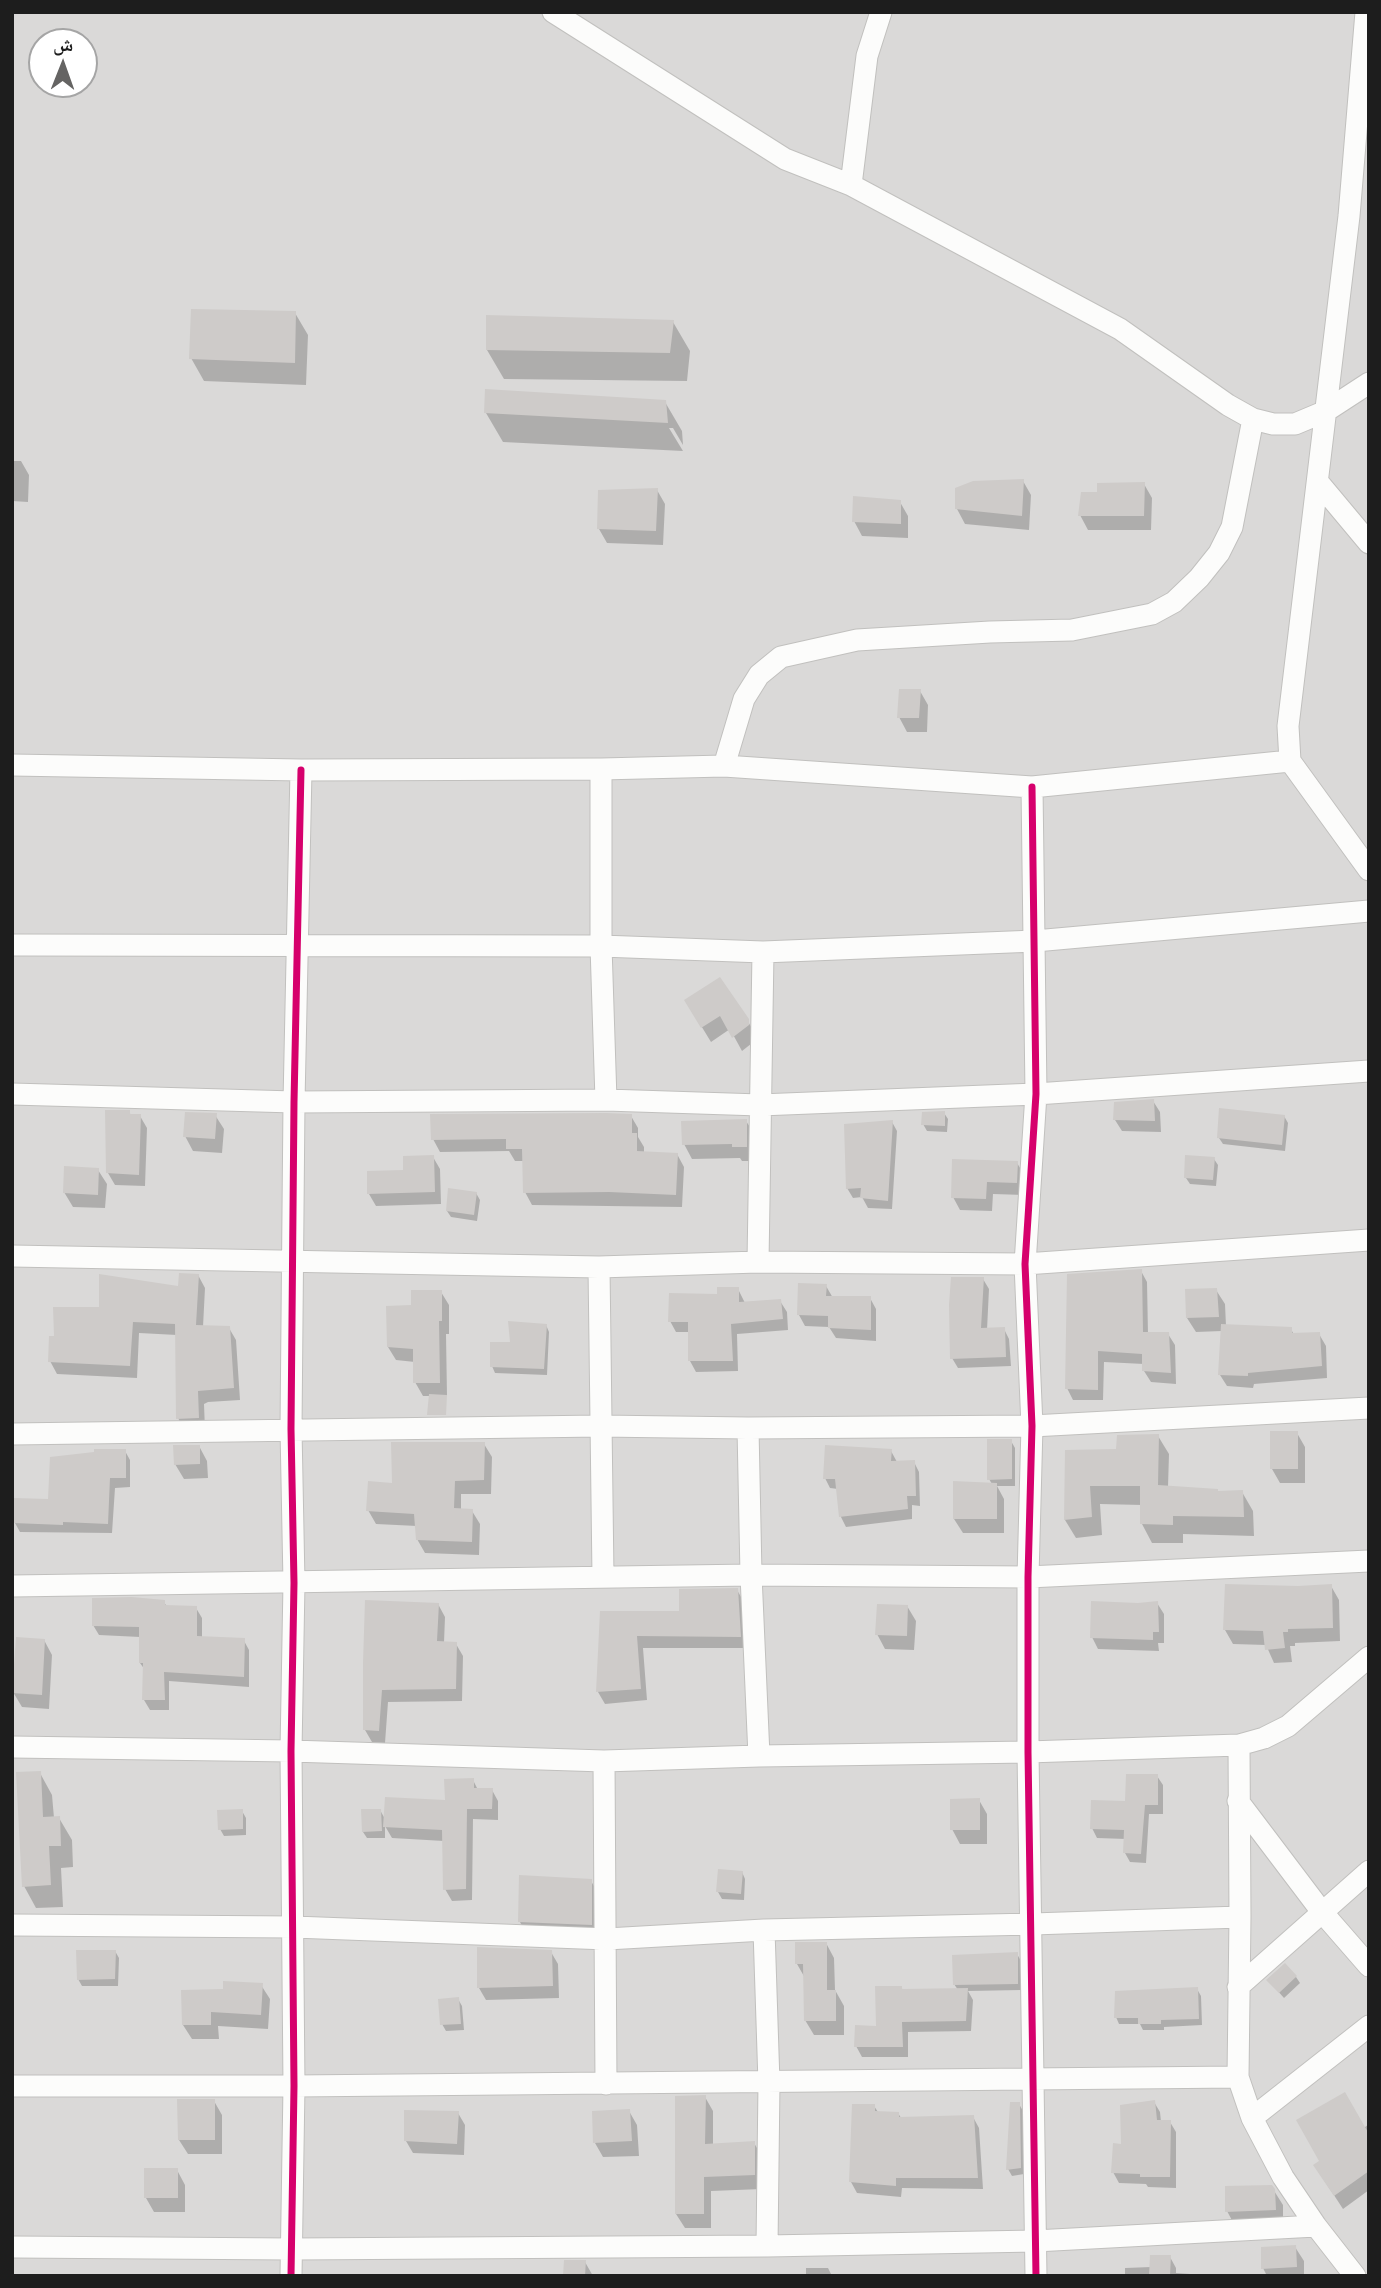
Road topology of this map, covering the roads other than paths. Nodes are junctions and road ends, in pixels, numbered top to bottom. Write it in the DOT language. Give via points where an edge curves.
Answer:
graph roads {
  1 [pos="553,12"];
  2 [pos="881,12"];
  3 [pos="1366,12"];
  4 [pos="851,185"];
  5 [pos="1369,383"];
  6 [pos="1326,411"];
  7 [pos="1253,419"];
  8 [pos="1318,482"];
  9 [pos="1369,542"];
  10 [pos="1290,761"];
  11 [pos="12,765"];
  12 [pos="724,766"];
  13 [pos="601,769"];
  14 [pos="301,770"];
  15 [pos="1032,787"];
  16 [pos="1369,870"];
  17 [pos="1369,911"];
  18 [pos="1035,941"];
  19 [pos="12,945"];
  20 [pos="296,945"];
  21 [pos="601,946"];
  22 [pos="763,952"];
  23 [pos="1369,1071"];
  24 [pos="12,1094"];
  25 [pos="1036,1094"];
  26 [pos="606,1100"];
  27 [pos="293,1102"];
  28 [pos="760,1105"];
  29 [pos="1369,1240"];
  30 [pos="12,1256"];
  31 [pos="293,1262"];
  32 [pos="758,1262"];
  33 [pos="1025,1264"];
  34 [pos="599,1267"];
  35 [pos="1369,1408"];
  36 [pos="600,1426"];
  37 [pos="1032,1426"];
  38 [pos="748,1428"];
  39 [pos="291,1429"];
  40 [pos="12,1434"];
  41 [pos="1369,1561"];
  42 [pos="751,1575"];
  43 [pos="603,1577"];
  44 [pos="1028,1577"];
  45 [pos="293,1583"];
  46 [pos="12,1587"];
  47 [pos="1369,1657"];
  48 [pos="1239,1745"];
  49 [pos="12,1747"];
  50 [pos="291,1751"];
  51 [pos="1028,1752"];
  52 [pos="759,1756"];
  53 [pos="604,1761"];
  54 [pos="1238,1801"];
  55 [pos="1369,1871"];
  56 [pos="1322,1912"];
  57 [pos="1240,1917"];
  58 [pos="1033,1924"];
  59 [pos="12,1926"];
  60 [pos="294,1927"];
  61 [pos="764,1930"];
  62 [pos="607,1939"];
  63 [pos="1369,1966"];
  64 [pos="1238,1987"];
  65 [pos="1369,2026"];
  66 [pos="1033,2077"];
  67 [pos="1238,2077"];
  68 [pos="769,2083"];
  69 [pos="606,2084"];
  70 [pos="12,2086"];
  71 [pos="295,2087"];
  72 [pos="1252,2118"];
  73 [pos="1316,2226"];
  74 [pos="1035,2241"];
  75 [pos="767,2246"];
  76 [pos="12,2247"];
  77 [pos="292,2249"];
  78 [pos="291,2276"];
  79 [pos="1036,2276"];
  80 [pos="1355,2276"];
  1 -- 4 [label="street" via="785,159"];
  2 -- 4 [label="street" via="867,56"];
  3 -- 6 [label="street"];
  4 -- 7 [label="street" via="1120,329"];
  5 -- 6 [label="street"];
  6 -- 7 [label="street" via="1295,424"];
  6 -- 8 [label="street"];
  7 -- 12 [label="street" via="1232,527 1219,553 1174,602 1152,614 1072,630 857,640 781,657 759,675 744,699"];
  8 -- 9 [label="street"];
  8 -- 10 [label="street" via="1287,726"];
  10 -- 15 [label="street"];
  10 -- 16 [label="street"];
  11 -- 14 [label="street"];
  12 -- 13 [label="street"];
  12 -- 15 [label="street"];
  13 -- 14 [label="street"];
  13 -- 21 [label="street"];
  14 -- 20 [label="street"];
  15 -- 18 [label="street"];
  17 -- 18 [label="street"];
  18 -- 22 [label="street"];
  18 -- 25 [label="street"];
  19 -- 20 [label="street"];
  20 -- 21 [label="street"];
  20 -- 27 [label="street"];
  21 -- 22 [label="street"];
  21 -- 26 [label="street"];
  22 -- 28 [label="street"];
  23 -- 25 [label="street"];
  24 -- 27 [label="street"];
  25 -- 28 [label="street"];
  25 -- 33 [label="street"];
  26 -- 27 [label="street"];
  26 -- 28 [label="street"];
  27 -- 31 [label="street"];
  28 -- 32 [label="street"];
  29 -- 33 [label="street"];
  30 -- 31 [label="street"];
  31 -- 34 [label="street"];
  31 -- 39 [label="street"];
  32 -- 33 [label="street"];
  32 -- 34 [label="street"];
  33 -- 37 [label="street"];
  34 -- 36 [label="street"];
  35 -- 37 [label="street"];
  36 -- 38 [label="street"];
  36 -- 39 [label="street"];
  36 -- 43 [label="street"];
  37 -- 38 [label="street"];
  37 -- 44 [label="street"];
  38 -- 42 [label="street"];
  39 -- 40 [label="street"];
  39 -- 45 [label="street"];
  41 -- 44 [label="street"];
  42 -- 43 [label="street"];
  42 -- 44 [label="street"];
  42 -- 52 [label="street"];
  43 -- 45 [label="street"];
  44 -- 51 [label="street"];
  45 -- 46 [label="street"];
  45 -- 50 [label="street"];
  47 -- 48 [label="street" via="1288,1726"];
  48 -- 51 [label="street"];
  48 -- 54 [label="street"];
  49 -- 50 [label="street"];
  50 -- 53 [label="street"];
  50 -- 60 [label="street"];
  51 -- 52 [label="street"];
  51 -- 58 [label="street"];
  52 -- 53 [label="street"];
  53 -- 62 [label="street"];
  54 -- 56 [label="street"];
  54 -- 57 [label="street"];
  55 -- 56 [label="street"];
  56 -- 63 [label="street"];
  56 -- 64 [label="street"];
  57 -- 58 [label="street"];
  57 -- 64 [label="street"];
  58 -- 61 [label="street"];
  58 -- 66 [label="street"];
  59 -- 60 [label="street"];
  60 -- 62 [label="street"];
  60 -- 71 [label="street"];
  61 -- 62 [label="street"];
  61 -- 68 [label="street"];
  62 -- 69 [label="street"];
  64 -- 67 [label="street"];
  65 -- 72 [label="street"];
  66 -- 67 [label="street"];
  66 -- 68 [label="street"];
  66 -- 74 [label="street"];
  67 -- 72 [label="street"];
  68 -- 69 [label="street"];
  68 -- 75 [label="street"];
  69 -- 71 [label="street"];
  70 -- 71 [label="street"];
  71 -- 77 [label="street"];
  72 -- 73 [label="street"];
  73 -- 74 [label="street"];
  73 -- 80 [label="street"];
  74 -- 75 [label="street"];
  74 -- 79 [label="street"];
  75 -- 77 [label="street"];
  76 -- 77 [label="street"];
  77 -- 78 [label="street"];
}
